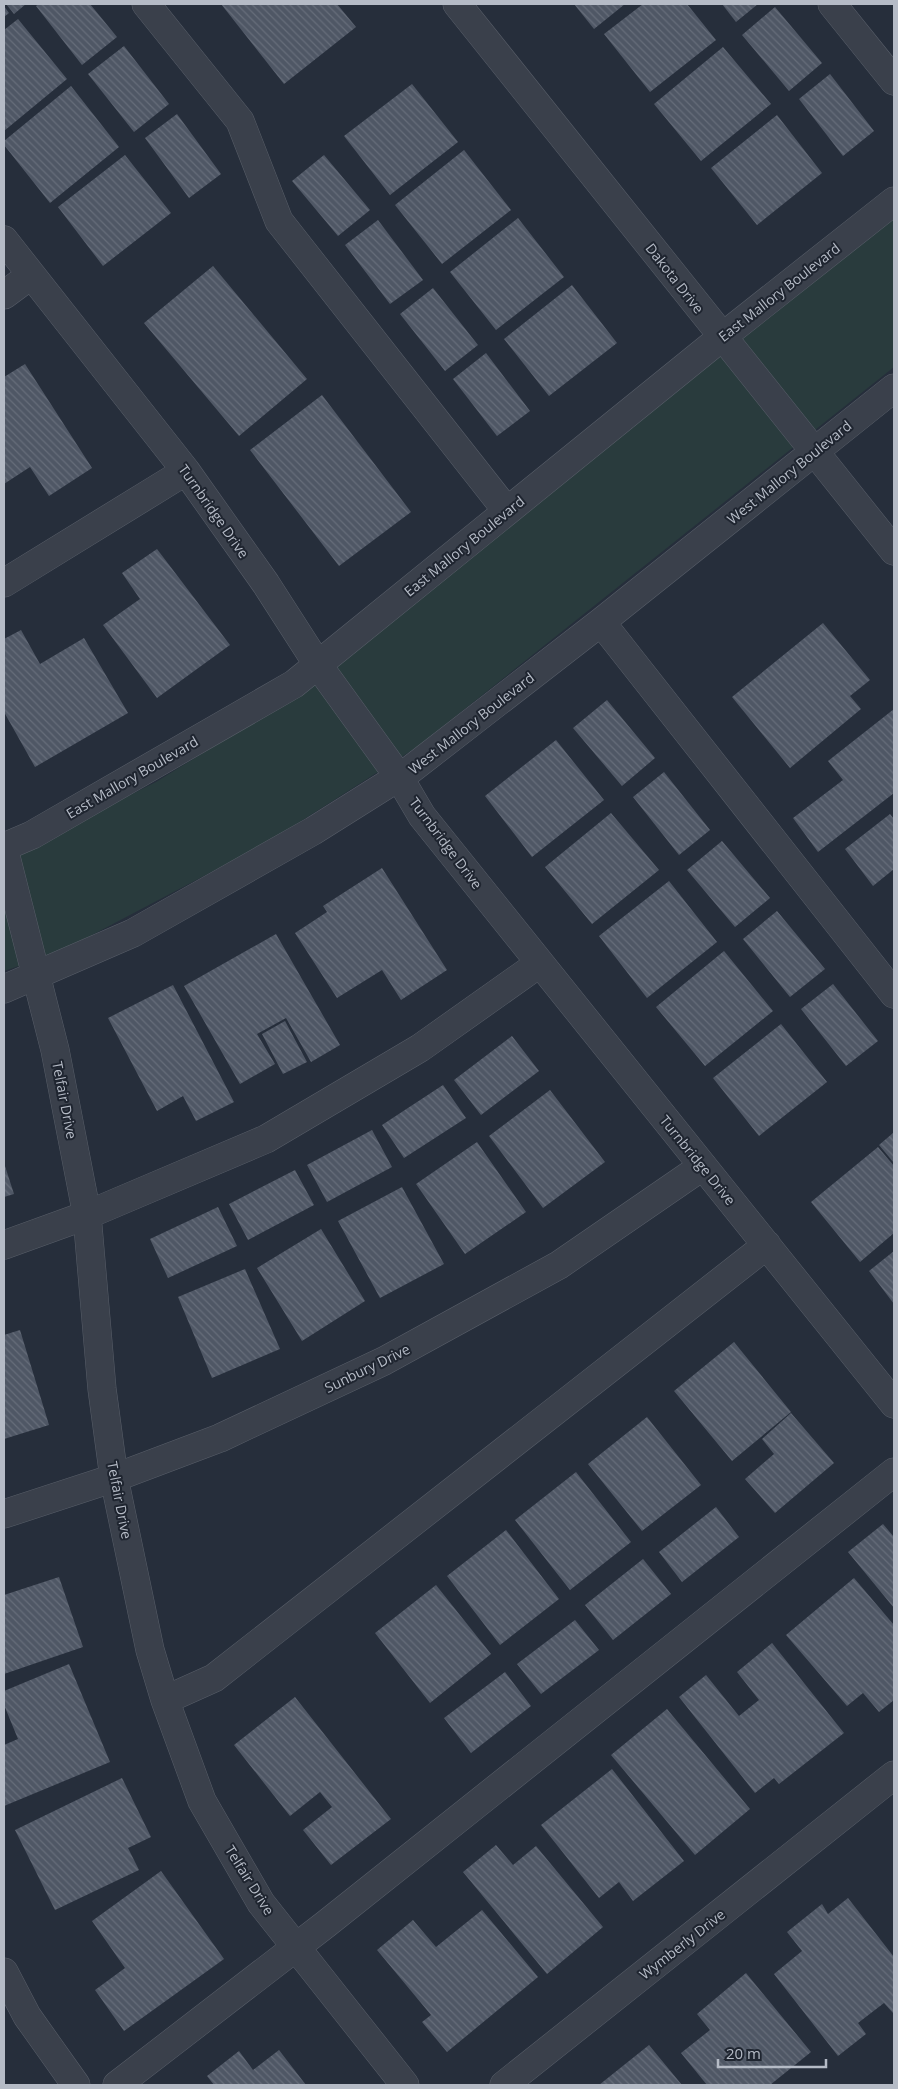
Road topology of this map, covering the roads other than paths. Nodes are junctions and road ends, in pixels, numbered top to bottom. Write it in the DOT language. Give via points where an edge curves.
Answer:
graph roads {
  1 [pos="146,4"];
  2 [pos="457,4"];
  3 [pos="832,4"];
  4 [pos="894,81"];
  5 [pos="894,201"];
  6 [pos="4,240"];
  7 [pos="31,275"];
  8 [pos="4,294"];
  9 [pos="722,337"];
  10 [pos="894,388"];
  11 [pos="814,452"];
  12 [pos="186,471"];
  13 [pos="507,511"];
  14 [pos="894,551"];
  15 [pos="4,583"];
  16 [pos="601,622"];
  17 [pos="318,665"];
  18 [pos="399,778"];
  19 [pos="4,848"];
  20 [pos="540,963"];
  21 [pos="37,975"];
  22 [pos="4,989"];
  23 [pos="894,994"];
  24 [pos="703,1166"];
  25 [pos="87,1215"];
  26 [pos="4,1245"];
  27 [pos="767,1245"];
  28 [pos="894,1404"];
  29 [pos="894,1472"];
  30 [pos="114,1478"];
  31 [pos="4,1514"];
  32 [pos="165,1700"];
  33 [pos="894,1775"];
  34 [pos="894,1789"];
  35 [pos="860,1802"];
  36 [pos="296,1948"];
  37 [pos="4,1972"];
  38 [pos="76,2085"];
  39 [pos="116,2085"];
  40 [pos="405,2085"];
  41 [pos="504,2085"];
  1 -- 13 [label="street" via="240,121 279,221"];
  2 -- 9 [label="street, Dakota Drive"];
  3 -- 4 [label="street"];
  5 -- 9 [label="street, East Mallory Boulevard"];
  6 -- 7 [label="street, Turnbridge Drive"];
  7 -- 8 [label="street"];
  7 -- 12 [label="street, Turnbridge Drive"];
  9 -- 11 [label="street, Dakota Drive"];
  9 -- 13 [label="street, East Mallory Boulevard"];
  10 -- 11 [label="street, West Mallory Boulevard"];
  11 -- 14 [label="street, Dakota Drive"];
  11 -- 16 [label="street, West Mallory Boulevard"];
  12 -- 15 [label="street"];
  12 -- 17 [label="street, Turnbridge Drive" via="266,584"];
  13 -- 17 [label="street, East Mallory Boulevard"];
  16 -- 18 [label="street, West Mallory Boulevard"];
  16 -- 23 [label="street"];
  17 -- 18 [label="street, Turnbridge Drive"];
  17 -- 19 [label="street, East Mallory Boulevard" via="294,684"];
  18 -- 20 [label="street, Turnbridge Drive" via="422,816"];
  18 -- 21 [label="street, West Mallory Boulevard" via="133,933"];
  19 -- 21 [label="street, Telfair Drive"];
  20 -- 24 [label="street, Turnbridge Drive"];
  20 -- 25 [label="street" via="420,1048 266,1139"];
  21 -- 22 [label="street, West Mallory Boulevard"];
  21 -- 25 [label="street, Telfair Drive"];
  24 -- 27 [label="street, Turnbridge Drive"];
  24 -- 30 [label="street, Sunbury Drive" via="559,1265 384,1361 220,1438"];
  25 -- 26 [label="street"];
  25 -- 30 [label="street, Telfair Drive" via="102,1389"];
  27 -- 28 [label="street, Turnbridge Drive"];
  27 -- 32 [label="street" via="214,1678"];
  29 -- 36 [label="street"];
  30 -- 31 [label="street, Sunbury Drive"];
  30 -- 32 [label="street, Telfair Drive" via="150,1650"];
  32 -- 36 [label="street, Telfair Drive" via="202,1800 261,1903"];
  33 -- 35 [label="street, Wymberly Drive"];
  34 -- 35 [label="street, Wymberly Drive"];
  35 -- 41 [label="street, Wymberly Drive"];
  36 -- 39 [label="street"];
  36 -- 40 [label="street, Telfair Drive"];
  37 -- 38 [label="street" via="27,2016"];
}
